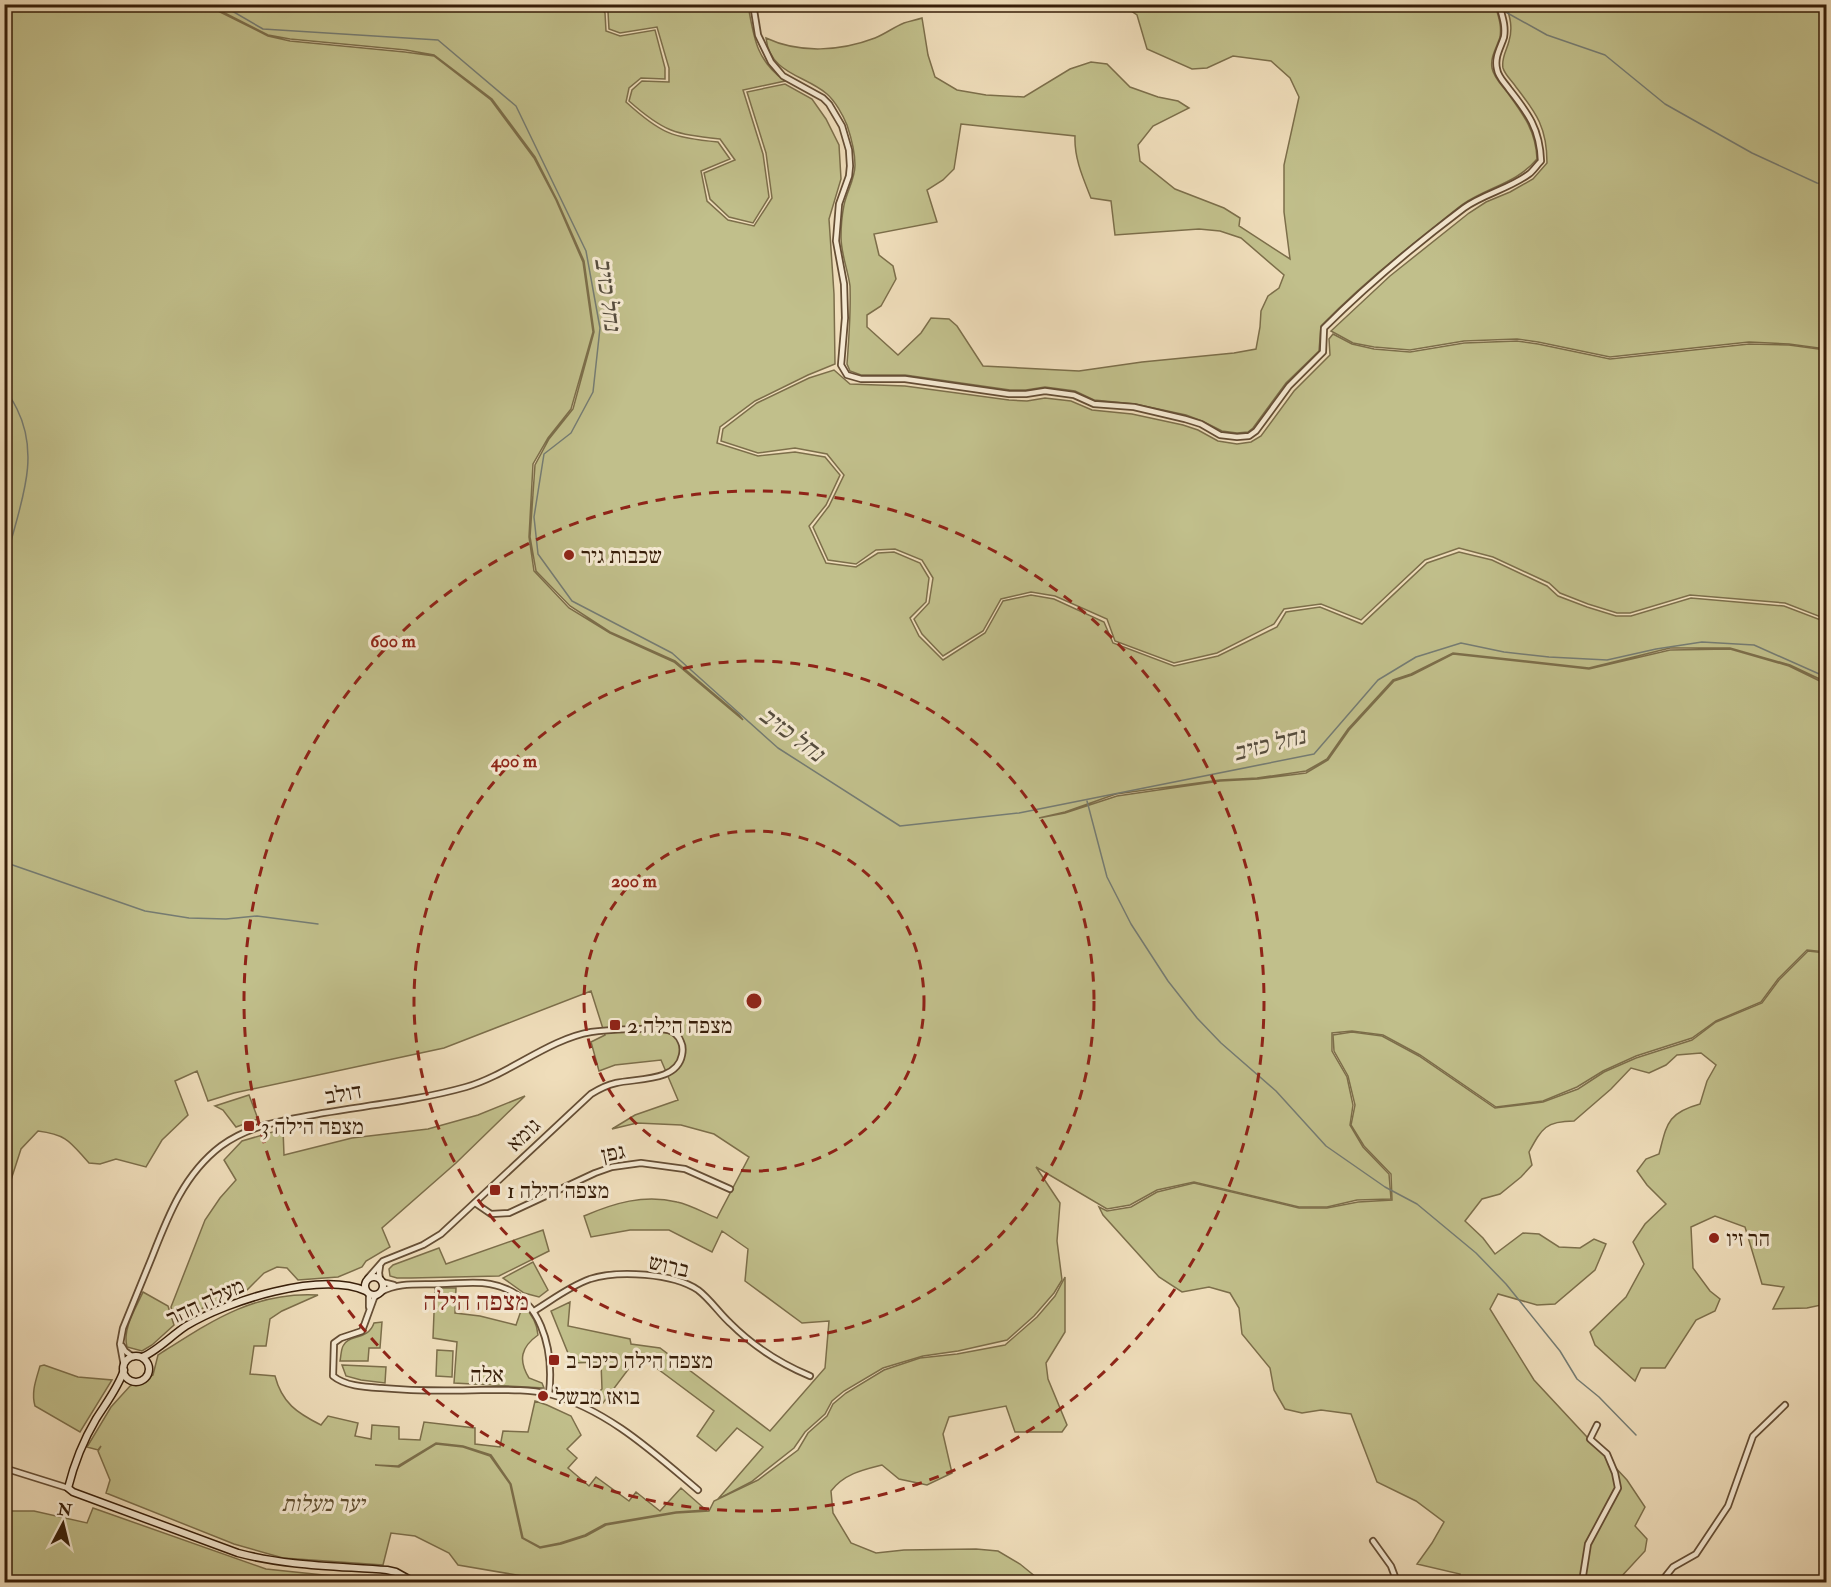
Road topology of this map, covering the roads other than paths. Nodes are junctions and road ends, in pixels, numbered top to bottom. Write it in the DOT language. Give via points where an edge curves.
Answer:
graph roads {
  1 [pos="753,4"];
  2 [pos="1499,4"];
  3 [pos="683,1044"];
  4 [pos="730,1189"];
  5 [pos="475,1203"];
  6 [pos="383,1261"];
  7 [pos="366,1280"];
  8 [pos="381,1280"];
  9 [pos="343,1286"];
  10 [pos="400,1286"];
  11 [pos="367,1292"];
  12 [pos="379,1293"];
  13 [pos="534,1311"];
  14 [pos="368,1312"];
  15 [pos="120,1344"];
  16 [pos="157,1348"];
  17 [pos="133,1357"];
  18 [pos="142,1357"];
  19 [pos="149,1367"];
  20 [pos="124,1368"];
  21 [pos="810,1376"];
  22 [pos="136,1382"];
  23 [pos="116,1390"];
  24 [pos="549,1395"];
  25 [pos="1785,1405"];
  26 [pos="1597,1425"];
  27 [pos="4,1468"];
  28 [pos="68,1488"];
  29 [pos="698,1490"];
  30 [pos="1373,1541"];
  31 [pos="414,1582"];
  32 [pos="1397,1582"];
  33 [pos="1582,1582"];
  34 [pos="1661,1582"];
  1 -- 2 [label="street" via="758,35 771,62 783,76 824,98 842,126 849,150 849,176 839,204 836,241 844,284 841,365 847,375 1010,394 1045,391 1074,395 1094,404 1134,407 1185,419 1220,435 1237,437 1256,431 1289,386 1323,352 1324,328 1353,300 1465,207 1529,174 1541,161 1535,128 1496,67 1505,25"];
  3 -- 5 [label="street, גומא" via="678,1065 668,1073 615,1083 591,1094"];
  3 -- 15 [label="street, דולב" via="674,1033 658,1029 594,1031 561,1042 469,1086 274,1122 245,1131 218,1148 184,1186 169,1214"];
  4 -- 5 [label="street, גפן" via="685,1169 640,1163 595,1173 509,1213 491,1214"];
  5 -- 6 [label="street, גומא" via="433,1240"];
  6 -- 7 [label="street"];
  6 -- 8 [label="street" via="379,1268"];
  7 -- 8 [label="street" via="374,1276"];
  7 -- 9 [label="street, מעלה ההר"];
  7 -- 11 [label="street"];
  8 -- 10 [label="street"];
  8 -- 12 [label="street" via="383,1288"];
  9 -- 11 [label="street, מעלה ההר"];
  9 -- 16 [label="street, מעלה ההר" via="289,1289 238,1301 187,1325"];
  10 -- 12 [label="street"];
  10 -- 13 [label="street" via="490,1284 513,1292"];
  11 -- 12 [label="street"];
  11 -- 14 [label="street"];
  12 -- 14 [label="street, אלה"];
  13 -- 21 [label="street, ברוש" via="581,1283 601,1276 667,1278 699,1291 755,1346"];
  13 -- 24 [label="street" via="546,1341 551,1376"];
  14 -- 24 [label="street, אלה" via="362,1331 334,1343 333,1376 343,1382 412,1390 522,1390"];
  15 -- 17 [label="street"];
  15 -- 20 [label="street, דולב"];
  16 -- 18 [label="street, מעלה ההר"];
  16 -- 19 [label="street"];
  17 -- 18 [label="street"];
  17 -- 20 [label="street"];
  18 -- 19 [label="street"];
  19 -- 22 [label="street" via="148,1376"];
  20 -- 22 [label="street" via="127,1378"];
  20 -- 23 [label="street"];
  22 -- 23 [label="street"];
  23 -- 28 [label="street" via="86,1438"];
  24 -- 29 [label="street, אלה" via="582,1407 619,1428"];
  25 -- 34 [label="street" via="1753,1436 1728,1506 1696,1554 1673,1567"];
  26 -- 33 [label="street" via="1590,1439 1607,1454 1618,1488 1588,1544"];
  27 -- 28 [label="street"];
  28 -- 31 [label="street" via="263,1560 387,1570"];
  30 -- 32 [label="street"];
}
